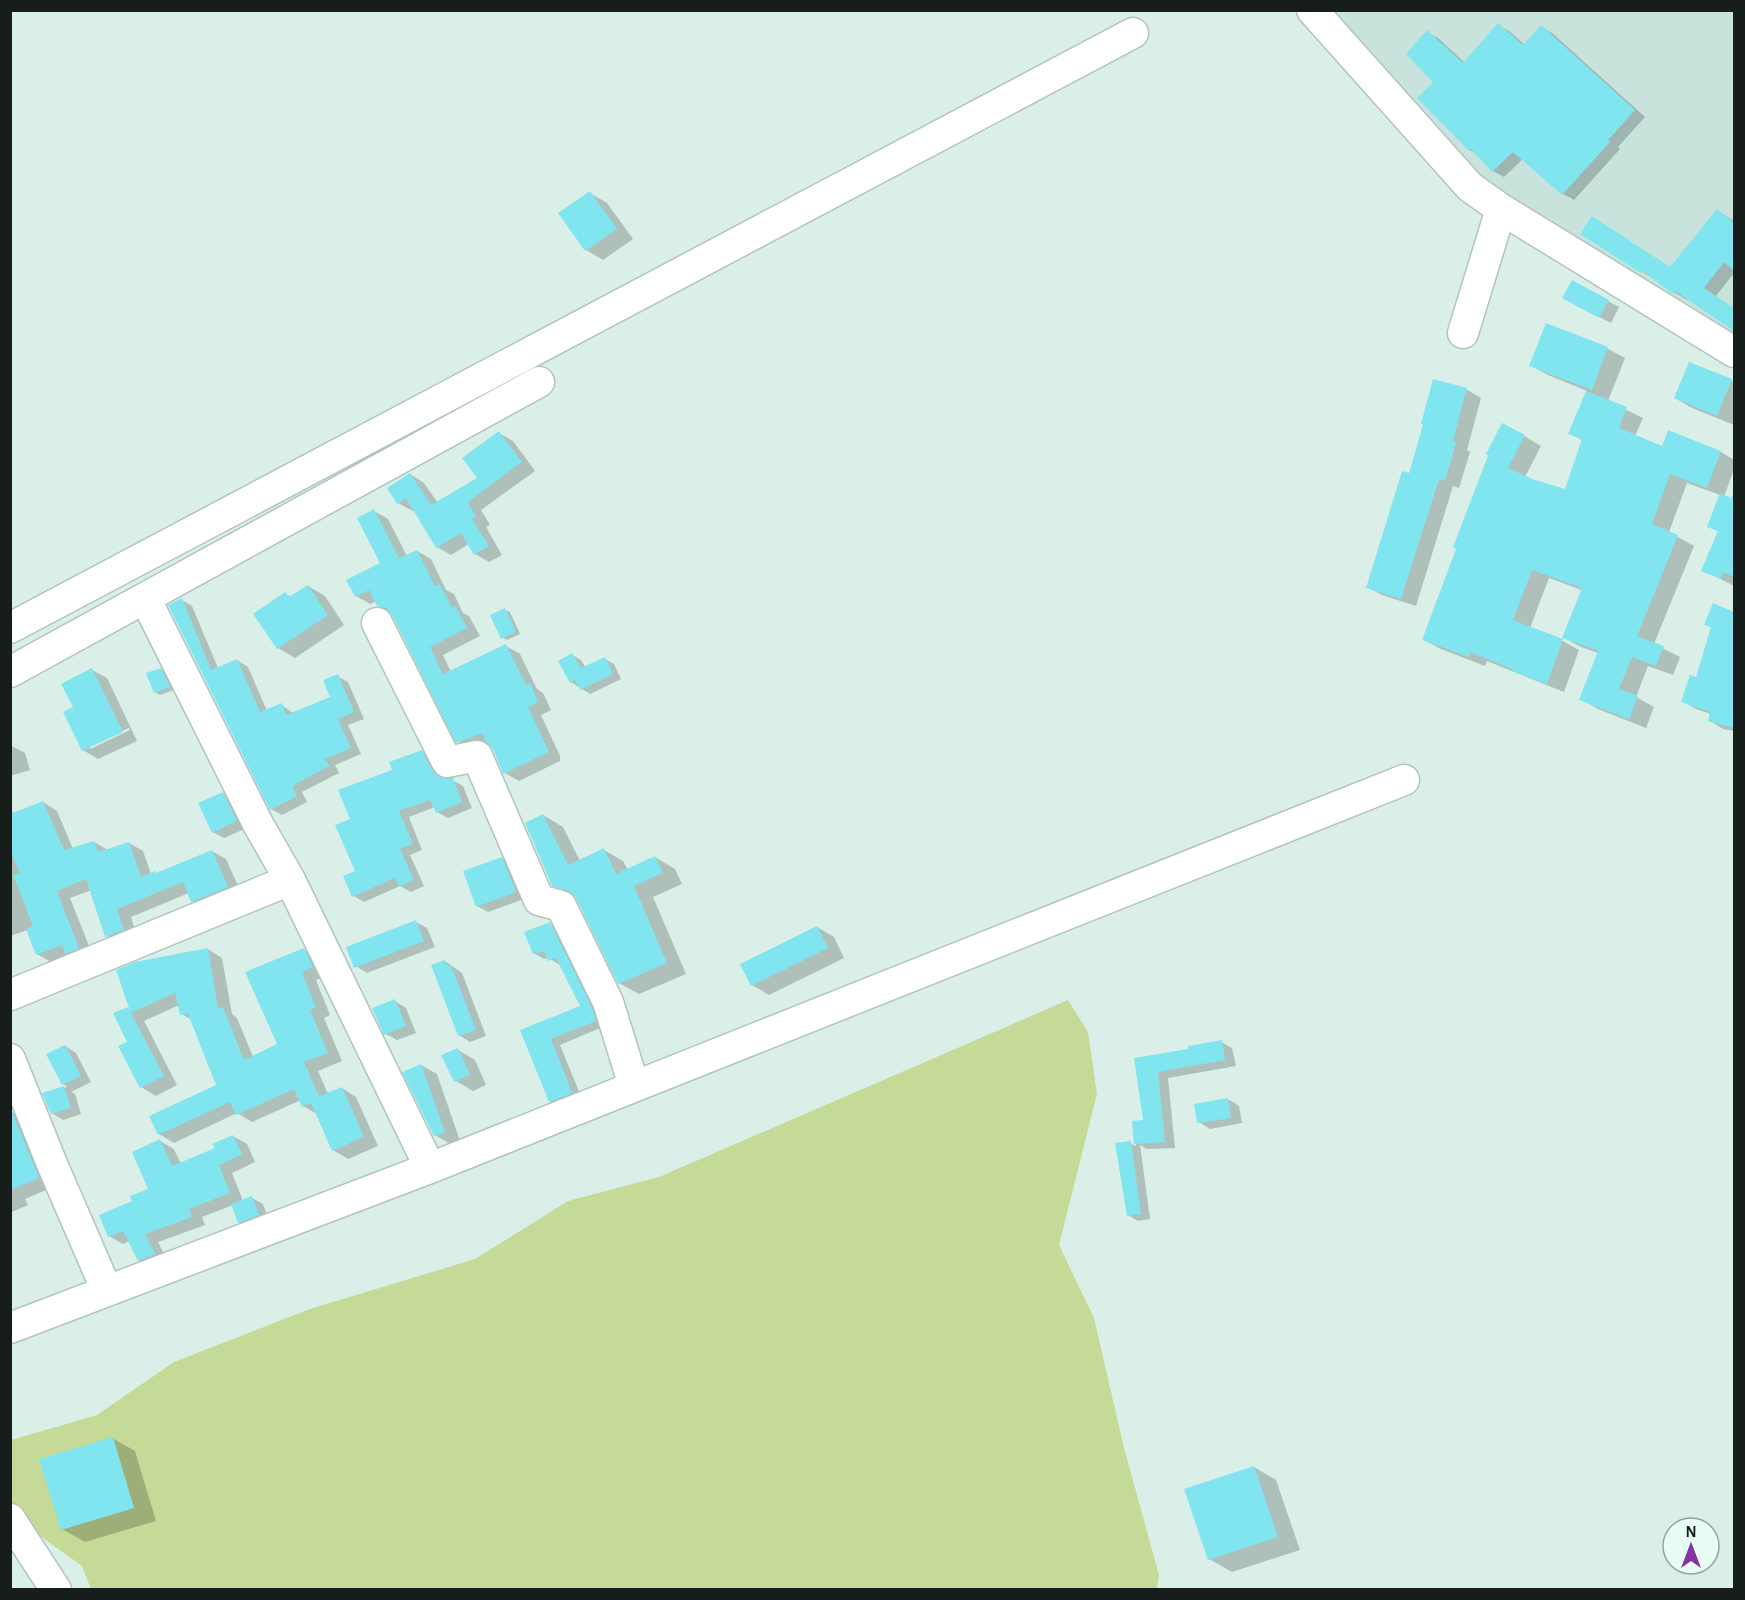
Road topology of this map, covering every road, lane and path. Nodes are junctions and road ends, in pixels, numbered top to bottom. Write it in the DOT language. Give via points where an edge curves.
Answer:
graph roads {
  1 [pos="1312,10"];
  2 [pos="1134,33"];
  3 [pos="1501,209"];
  4 [pos="1463,333"];
  5 [pos="1734,352"];
  6 [pos="539,382"];
  7 [pos="145,598"];
  8 [pos="377,623"];
  9 [pos="10,628"];
  10 [pos="10,672"];
  11 [pos="1404,780"];
  12 [pos="290,880"];
  13 [pos="10,995"];
  14 [pos="10,1059"];
  15 [pos="634,1086"];
  16 [pos="430,1168"];
  17 [pos="107,1291"];
  18 [pos="10,1328"];
  19 [pos="10,1519"];
  20 [pos="56,1590"];
  1 -- 3 [label="street" via="1470,187"];
  2 -- 9 [label="street"];
  3 -- 4 [label="street"];
  3 -- 5 [label="street"];
  6 -- 7 [label="street"];
  7 -- 10 [label="street"];
  7 -- 12 [label="street"];
  8 -- 15 [label="street" via="447,762 477,756 539,900 561,906 608,1002"];
  11 -- 15 [label="street"];
  12 -- 13 [label="street"];
  12 -- 16 [label="street"];
  14 -- 17 [label="street"];
  15 -- 16 [label="street"];
  16 -- 17 [label="street"];
  17 -- 18 [label="street"];
  19 -- 20 [label="street"];
}
